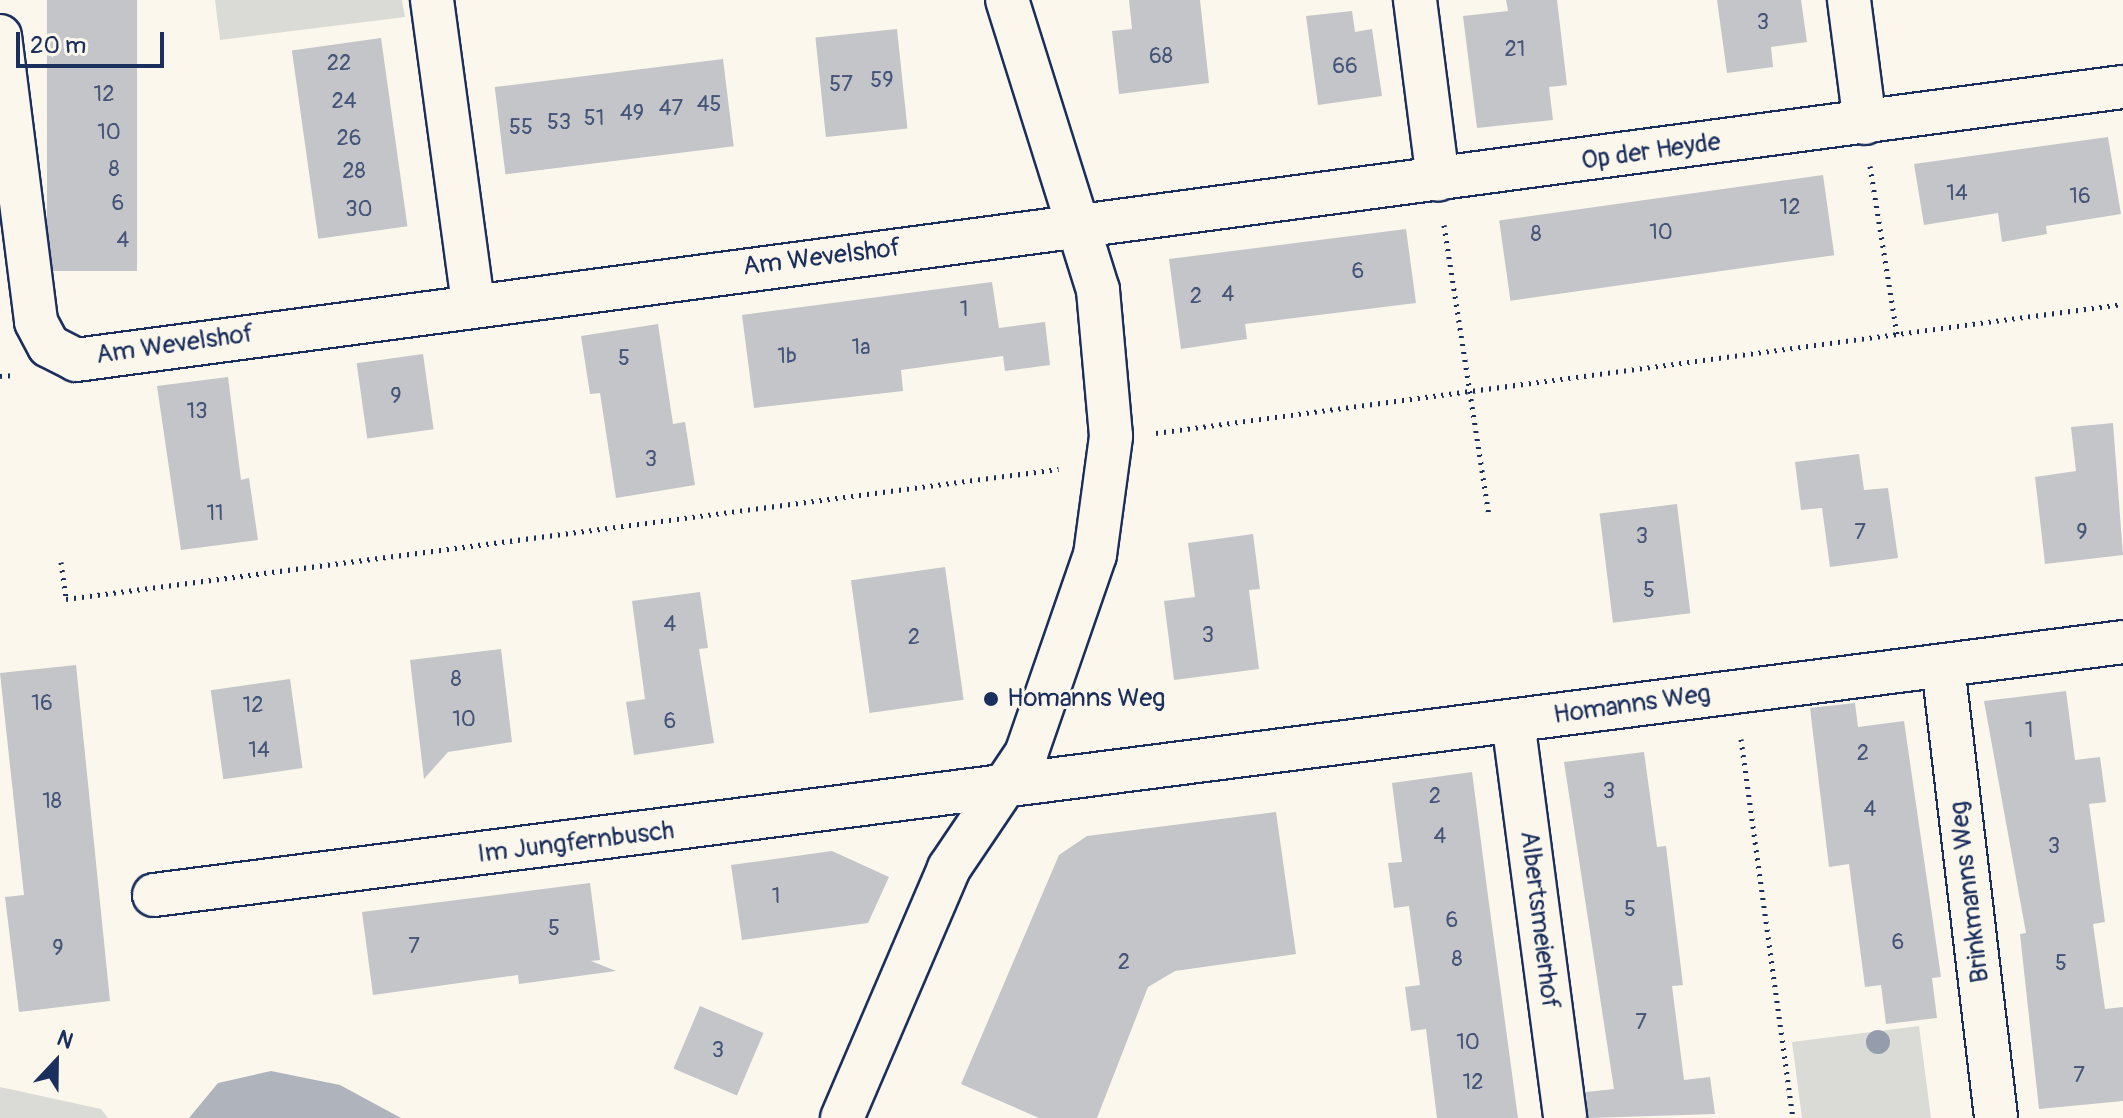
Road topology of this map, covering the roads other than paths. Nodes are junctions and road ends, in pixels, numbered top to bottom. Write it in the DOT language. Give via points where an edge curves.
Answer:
graph roads {
  1 [pos="432,0"];
  2 [pos="1007,0"];
  3 [pos="1415,0"];
  4 [pos="1849,0"];
  5 [pos="0,36"];
  6 [pos="2123,87"];
  7 [pos="1865,123"];
  8 [pos="1438,180"];
  9 [pos="1076,225"];
  10 [pos="473,302"];
  11 [pos="2123,642"];
  12 [pos="1943,666"];
  13 [pos="1513,721"];
  14 [pos="998,792"];
  15 [pos="154,895"];
  16 [pos="842,1118"];
  17 [pos="1565,1118"];
  18 [pos="1996,1118"];
  1 -- 10 [label="street"];
  2 -- 9 [label="street"];
  3 -- 8 [label="street"];
  4 -- 7 [label="street"];
  5 -- 10 [label="street, Am Wevelshof" via="36,322 49,346 76,360"];
  6 -- 7 [label="street, Op der Heyde"];
  7 -- 8 [label="street, Op der Heyde"];
  8 -- 9 [label="street, Op der Heyde"];
  9 -- 10 [label="street, Am Wevelshof"];
  9 -- 14 [label="street" via="1098,290 1111,436 1095,555 1026,754"];
  11 -- 12 [label="street, Homanns Weg"];
  12 -- 13 [label="street, Homanns Weg"];
  12 -- 18 [label="street, Brinkmanns Weg"];
  13 -- 14 [label="street, Homanns Weg"];
  13 -- 17 [label="street, Albertsmeierhof"];
  14 -- 15 [label="street, Im Jungfernbusch"];
  14 -- 16 [label="street" via="949,868"];
}
